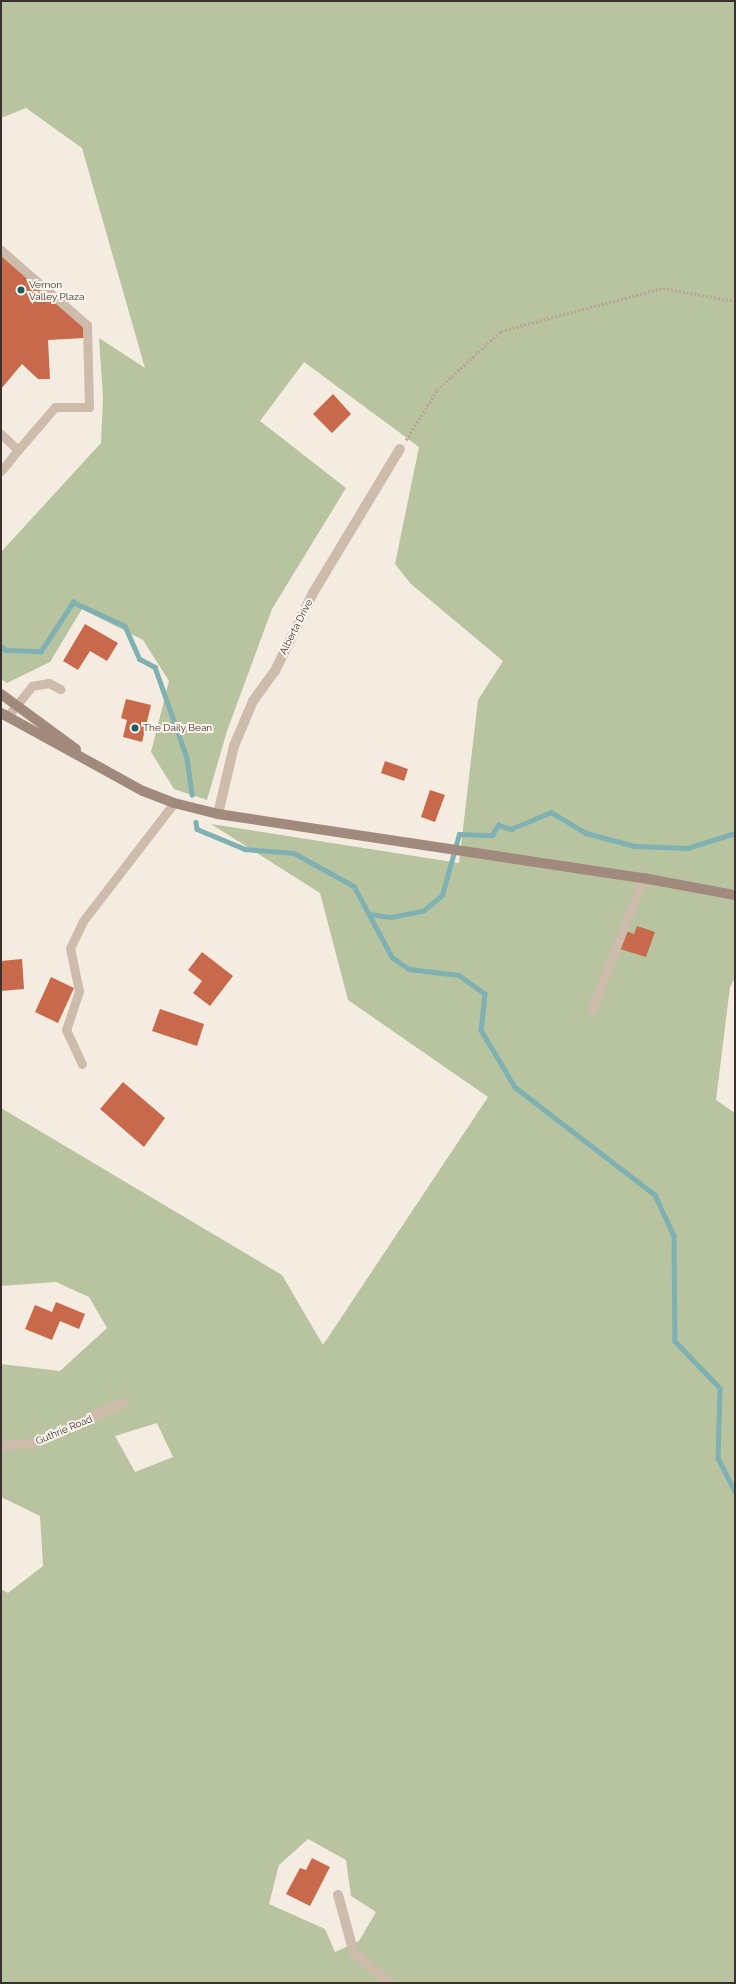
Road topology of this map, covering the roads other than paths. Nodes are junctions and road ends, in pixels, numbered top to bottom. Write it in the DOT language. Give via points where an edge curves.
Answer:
graph roads {
  1 [pos="1,250"];
  2 [pos="1,434"];
  3 [pos="400,449"];
  4 [pos="18,450"];
  5 [pos="1,471"];
  6 [pos="60,689"];
  7 [pos="1,694"];
  8 [pos="15,704"];
  9 [pos="4,715"];
  10 [pos="107,771"];
  11 [pos="174,804"];
  12 [pos="218,814"];
  13 [pos="643,878"];
  14 [pos="735,896"];
  15 [pos="592,1009"];
  16 [pos="82,1064"];
  17 [pos="123,1403"];
  18 [pos="1,1446"];
  19 [pos="338,1895"];
  20 [pos="389,1983"];
  1 -- 4 [label="lane" via="87,325 89,407 55,407"];
  2 -- 4 [label="lane"];
  3 -- 12 [label="street, Alberta Drive" via="313,593 275,671 253,701 229,759"];
  4 -- 5 [label="lane"];
  6 -- 8 [label="lane" via="49,683 32,686"];
  7 -- 8 [label="main road"];
  8 -- 9 [label="lane"];
  8 -- 10 [label="main road"];
  9 -- 10 [label="main road"];
  10 -- 11 [label="main road"];
  11 -- 12 [label="main road"];
  11 -- 16 [label="lane" via="83,921 70,948 79,991 66,1030"];
  12 -- 13 [label="main road" via="443,850"];
  13 -- 14 [label="main road"];
  13 -- 15 [label="lane"];
  17 -- 18 [label="street, Guthrie Road" via="36,1444"];
  19 -- 20 [label="street" via="354,1953"];
}
